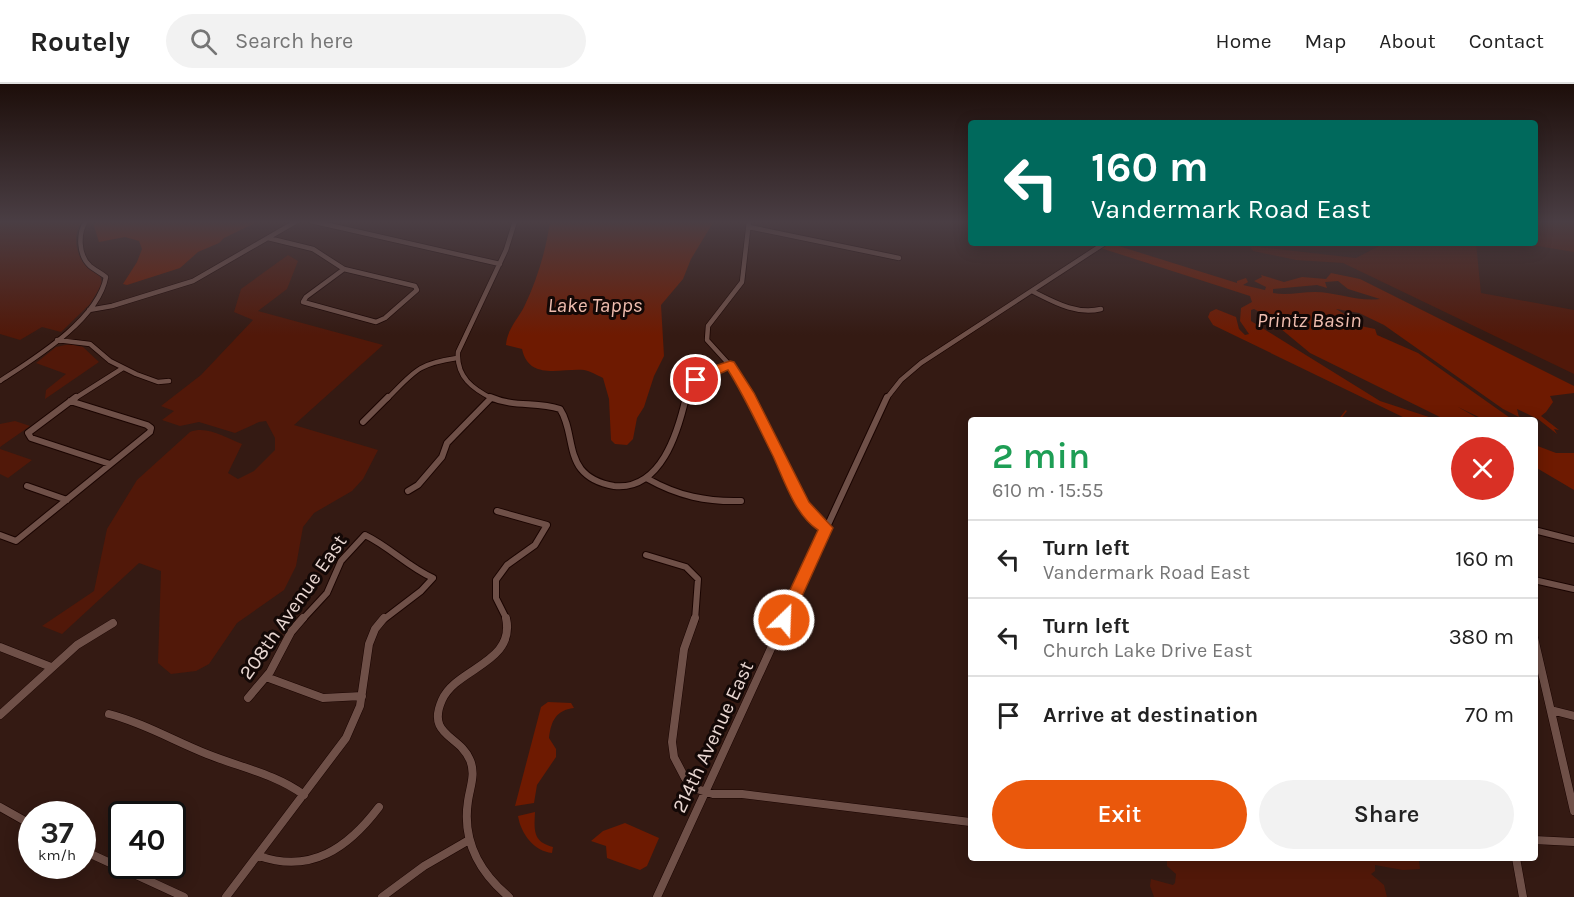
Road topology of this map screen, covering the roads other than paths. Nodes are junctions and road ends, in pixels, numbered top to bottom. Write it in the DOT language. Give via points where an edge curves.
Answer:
graph roads {
  1 [pos="86,259"];
  2 [pos="231,259"];
  3 [pos="327,259"];
  4 [pos="478,259"];
  5 [pos="502,259"];
  6 [pos="745,259"];
  7 [pos="1082,259"];
  8 [pos="500,264"];
  9 [pos="344,269"];
  10 [pos="1032,291"];
  11 [pos="1101,309"];
  12 [pos="89,310"];
  13 [pos="57,340"];
  14 [pos="457,358"];
  15 [pos="730,364"];
  16 [pos="123,368"];
  17 [pos="0,381"];
  18 [pos="169,381"];
  19 [pos="492,398"];
  20 [pos="70,401"];
  21 [pos="363,422"];
  22 [pos="110,464"];
  23 [pos="648,479"];
  24 [pos="27,486"];
  25 [pos="408,491"];
  26 [pos="67,500"];
  27 [pos="741,501"];
  28 [pos="497,512"];
  29 [pos="826,528"];
  30 [pos="1538,531"];
  31 [pos="0,535"];
  32 [pos="1574,540"];
  33 [pos="646,555"];
  34 [pos="1538,581"];
  35 [pos="1574,589"];
  36 [pos="113,623"];
  37 [pos="0,647"];
  38 [pos="1538,655"];
  39 [pos="51,667"];
  40 [pos="266,678"];
  41 [pos="362,696"];
  42 [pos="248,698"];
  43 [pos="1551,710"];
  44 [pos="109,714"];
  45 [pos="0,715"];
  46 [pos="1574,717"];
  47 [pos="1571,783"];
  48 [pos="705,793"];
  49 [pos="303,795"];
  50 [pos="0,807"];
  51 [pos="379,807"];
  52 [pos="1574,811"];
  53 [pos="18,817"];
  54 [pos="968,822"];
  55 [pos="469,840"];
  56 [pos="1538,840"];
  57 [pos="1574,842"];
  58 [pos="96,856"];
  59 [pos="259,856"];
  60 [pos="1517,861"];
  61 [pos="388,895"];
  62 [pos="184,897"];
  63 [pos="226,897"];
  64 [pos="509,897"];
  65 [pos="657,897"];
  66 [pos="1523,897"];
  1 -- 12 [label="street" via="107,279"];
  2 -- 12 [label="street" via="193,281"];
  3 -- 9 [label="street"];
  4 -- 8 [label="street"];
  5 -- 8 [label="street"];
  6 -- 15 [label="street" via="742,282 707,330 710,343"];
  7 -- 10 [label="street, 214th Avenue East"];
  8 -- 14 [label="street"];
  9 -- 9 [label="street" via="417,287 417,290 379,322 303,302"];
  10 -- 11 [label="street" via="1080,310"];
  10 -- 29 [label="street, 214th Avenue East" via="913,369 897,384 882,405"];
  12 -- 13 [label="street"];
  13 -- 16 [label="street" via="90,344"];
  13 -- 17 [label="street"];
  14 -- 19 [label="street" via="466,380"];
  14 -- 21 [label="street" via="418,368"];
  15 -- 23 [label="street" via="704,374 691,385 673,440"];
  15 -- 29 [label="street" via="804,505"];
  16 -- 18 [label="street" via="158,382"];
  16 -- 20 [label="street"];
  19 -- 23 [label="street" via="560,409 576,462 598,481 626,486"];
  19 -- 25 [label="street" via="447,442 442,457"];
  20 -- 22 [label="street" via="151,428"];
  20 -- 22 [label="street" via="28,435"];
  22 -- 26 [label="street"];
  23 -- 27 [label="street" via="694,499"];
  24 -- 26 [label="street"];
  26 -- 31 [label="street" via="16,541"];
  28 -- 55 [label="street" via="547,525 535,545 506,565 497,578 495,594 508,621 504,643 489,661 453,683 438,709 443,734 466,751 472,763 466,820"];
  29 -- 48 [label="street, 214th Avenue East"];
  30 -- 32 [label="street"];
  33 -- 48 [label="street" via="686,567 698,579 695,619 684,649 672,755 685,779"];
  34 -- 35 [label="street"];
  36 -- 39 [label="street"];
  37 -- 39 [label="street"];
  38 -- 43 [label="street"];
  39 -- 45 [label="street"];
  40 -- 41 [label="street" via="323,698"];
  40 -- 41 [label="street, 208th Avenue East" via="291,632 322,600 341,561 365,535 385,545 414,570 433,578 375,629 369,644"];
  40 -- 42 [label="street, 208th Avenue East"];
  41 -- 49 [label="street" via="358,716 346,738"];
  43 -- 46 [label="street"];
  43 -- 47 [label="street"];
  44 -- 49 [label="street" via="275,780"];
  47 -- 52 [label="street"];
  48 -- 54 [label="street" via="742,794"];
  48 -- 65 [label="street, 214th Avenue East"];
  49 -- 59 [label="street"];
  50 -- 53 [label="street"];
  51 -- 59 [label="street" via="356,834 319,858 286,864"];
  55 -- 61 [label="street" via="424,866"];
  55 -- 64 [label="street" via="480,869"];
  56 -- 57 [label="street"];
  58 -- 62 [label="street"];
  59 -- 63 [label="street"];
  60 -- 66 [label="street"];
}
